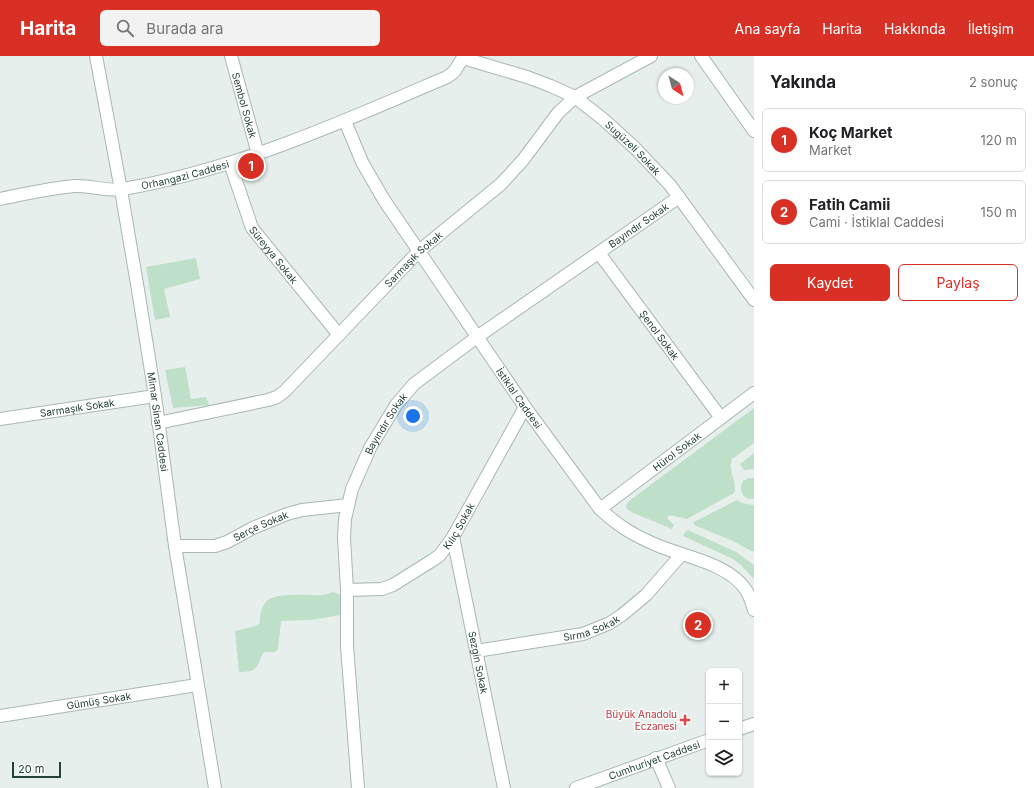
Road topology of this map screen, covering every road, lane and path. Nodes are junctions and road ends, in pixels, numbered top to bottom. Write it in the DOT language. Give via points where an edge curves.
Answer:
graph roads {
  1 [pos="96,56"];
  2 [pos="231,56"];
  3 [pos="651,56"];
  4 [pos="701,56"];
  5 [pos="463,57"];
  6 [pos="575,97"];
  7 [pos="345,121"];
  8 [pos="754,131"];
  9 [pos="258,154"];
  10 [pos="230,163"];
  11 [pos="121,190"];
  12 [pos="679,197"];
  13 [pos="0,199"];
  14 [pos="419,251"];
  15 [pos="599,253"];
  16 [pos="754,300"];
  17 [pos="339,335"];
  18 [pos="477,338"];
  19 [pos="754,393"];
  20 [pos="155,396"];
  21 [pos="525,407"];
  22 [pos="721,418"];
  23 [pos="0,419"];
  24 [pos="158,423"];
  25 [pos="348,505"];
  26 [pos="600,509"];
  27 [pos="453,537"];
  28 [pos="175,546"];
  29 [pos="682,555"];
  30 [pos="347,590"];
  31 [pos="754,610"];
  32 [pos="476,651"];
  33 [pos="197,685"];
  34 [pos="0,716"];
  35 [pos="754,724"];
  36 [pos="742,728"];
  37 [pos="706,741"];
  38 [pos="656,758"];
  39 [pos="215,788"];
  40 [pos="358,788"];
  41 [pos="504,788"];
  42 [pos="576,788"];
  43 [pos="669,788"];
  1 -- 11 [label="street, Mimar Sinan Caddesi"];
  2 -- 9 [label="street, Sembol Sokak"];
  3 -- 6 [label="street, Sarmaşık Sokak"];
  4 -- 8 [label="street"];
  5 -- 6 [label="street, Sugüzeli Sokak" via="527,77"];
  5 -- 7 [label="street, Orhangazi Caddesi" via="454,72 447,77"];
  6 -- 12 [label="street, Sugüzeli Sokak" via="635,148"];
  6 -- 14 [label="street, Sarmaşık Sokak" via="558,113 523,160 501,184"];
  7 -- 9 [label="street, Orhangazi Caddesi"];
  7 -- 14 [label="street, İstiklal Caddesi" via="376,188"];
  9 -- 10 [label="street, Orhangazi Caddesi"];
  10 -- 11 [label="street, Orhangazi Caddesi" via="196,174"];
  10 -- 17 [label="street, Süreyya Sokak" via="252,228"];
  11 -- 13 [label="street, Orhangazi Caddesi" via="75,186"];
  11 -- 20 [label="street, Mimar Sinan Caddesi"];
  12 -- 15 [label="street, Bayındır Sokak"];
  12 -- 16 [label="street, Sugüzeli Sokak"];
  14 -- 17 [label="street, Sarmaşık Sokak"];
  14 -- 18 [label="street, İstiklal Caddesi"];
  15 -- 18 [label="street, Bayındır Sokak"];
  15 -- 22 [label="street, Şenol Sokak"];
  17 -- 24 [label="street, Sarmaşık Sokak" via="277,397"];
  18 -- 21 [label="street, İstiklal Caddesi"];
  18 -- 25 [label="street, Bayındır Sokak" via="414,384 396,405 370,448 352,489"];
  19 -- 22 [label="street, Hürol Sokak"];
  20 -- 23 [label="street, Sarmaşık Sokak"];
  20 -- 24 [label="street, Mimar Sinan Caddesi"];
  21 -- 26 [label="street, İstiklal Caddesi"];
  21 -- 27 [label="street, Kılıç Sokak"];
  22 -- 26 [label="street, Hürol Sokak"];
  24 -- 28 [label="street, Mimar Sinan Caddesi"];
  25 -- 28 [label="street, Serçe Sokak" via="287,514 215,546"];
  25 -- 30 [label="street, Bayındır Sokak" via="344,538"];
  26 -- 29 [label="street, İstiklal Caddesi" via="614,523 635,535"];
  27 -- 30 [label="street, Kılıç Sokak" via="433,560 393,585 382,589"];
  27 -- 32 [label="street, Sezgin Sokak"];
  28 -- 33 [label="street, Mimar Sinan Caddesi"];
  29 -- 31 [label="street, İstiklal Caddesi" via="734,577 746,590"];
  29 -- 32 [label="street, Sırma Sokak" via="646,595 610,624 583,634"];
  30 -- 40 [label="street, Bayındır Sokak" via="347,646"];
  32 -- 41 [label="street, Sezgin Sokak"];
  33 -- 34 [label="street, Gümüş Sokak"];
  33 -- 39 [label="street, Mimar Sinan Caddesi"];
  35 -- 36 [label="street"];
  37 -- 38 [label="street, Cumhuriyet Caddesi"];
  38 -- 42 [label="street, Cumhuriyet Caddesi"];
  38 -- 43 [label="street"];
}
